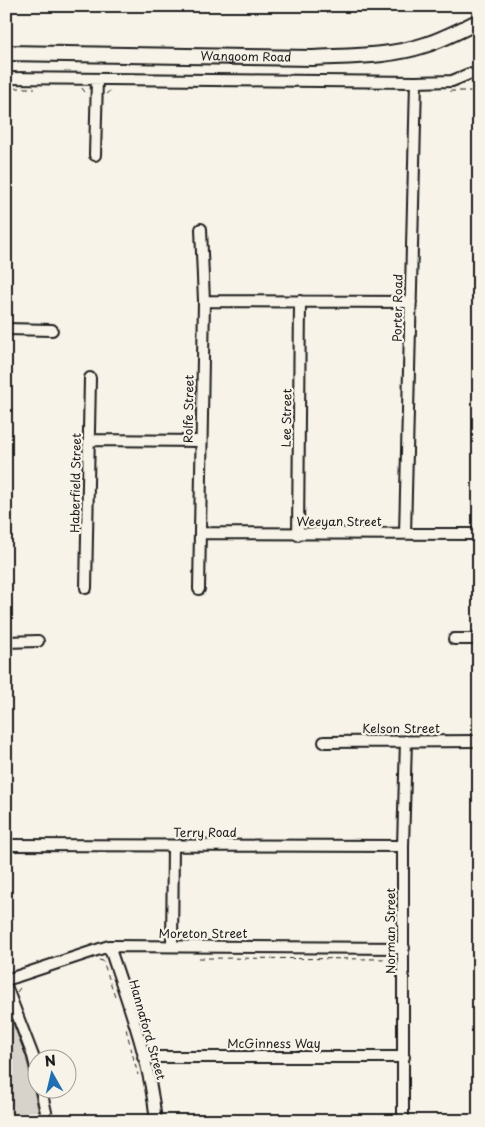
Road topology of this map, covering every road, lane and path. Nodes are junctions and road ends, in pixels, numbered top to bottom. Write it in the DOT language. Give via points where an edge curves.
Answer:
graph roads {
  1 [pos="479,21"];
  2 [pos="6,53"];
  3 [pos="469,74"];
  4 [pos="6,78"];
  5 [pos="97,79"];
  6 [pos="416,82"];
  7 [pos="6,88"];
  8 [pos="35,88"];
  9 [pos="83,88"];
  10 [pos="450,91"];
  11 [pos="479,92"];
  12 [pos="87,98"];
  13 [pos="95,155"];
  14 [pos="201,229"];
  15 [pos="204,301"];
  16 [pos="300,301"];
  17 [pos="411,302"];
  18 [pos="6,329"];
  19 [pos="52,330"];
  20 [pos="90,378"];
  21 [pos="89,440"];
  22 [pos="201,441"];
  23 [pos="200,533"];
  24 [pos="298,534"];
  25 [pos="405,534"];
  26 [pos="479,534"];
  27 [pos="86,588"];
  28 [pos="199,589"];
  29 [pos="454,639"];
  30 [pos="479,639"];
  31 [pos="38,641"];
  32 [pos="6,642"];
  33 [pos="406,741"];
  34 [pos="479,741"];
  35 [pos="324,742"];
  36 [pos="6,845"];
  37 [pos="172,846"];
  38 [pos="403,846"];
  39 [pos="109,946"];
  40 [pos="172,946"];
  41 [pos="404,948"];
  42 [pos="199,958"];
  43 [pos="96,959"];
  44 [pos="388,959"];
  45 [pos="6,980"];
  46 [pos="26,984"];
  47 [pos="6,986"];
  48 [pos="17,992"];
  49 [pos="118,1005"];
  50 [pos="126,1028"];
  51 [pos="31,1050"];
  52 [pos="143,1057"];
  53 [pos="404,1057"];
  54 [pos="147,1073"];
  55 [pos="43,1100"];
  56 [pos="48,1121"];
  57 [pos="156,1121"];
  58 [pos="403,1121"];
  1 -- 2 [label="street, Wangoom Road" via="425,45 394,53 353,56"];
  3 -- 6 [label="street, Wangoom Road" via="452,81"];
  4 -- 5 [label="street, Wangoom Road"];
  5 -- 6 [label="street, Wangoom Road"];
  5 -- 13 [label="street"];
  6 -- 17 [label="street, Porter Road"];
  7 -- 8 [label="path"];
  9 -- 12 [label="path"];
  10 -- 11 [label="path"];
  14 -- 15 [label="street, Rolfe Street"];
  15 -- 16 [label="street"];
  15 -- 22 [label="street, Rolfe Street"];
  16 -- 17 [label="street"];
  16 -- 24 [label="street, Lee Street"];
  17 -- 25 [label="street, Porter Road"];
  18 -- 19 [label="street"];
  20 -- 21 [label="street, Haberfield Street"];
  21 -- 22 [label="street"];
  21 -- 27 [label="street, Haberfield Street"];
  22 -- 23 [label="street, Rolfe Street"];
  23 -- 24 [label="street, Weeyan Street"];
  23 -- 28 [label="street, Rolfe Street"];
  24 -- 25 [label="street, Weeyan Street"];
  25 -- 26 [label="street, Weeyan Street"];
  29 -- 30 [label="street"];
  31 -- 32 [label="street"];
  33 -- 34 [label="street, Kelson Street"];
  33 -- 35 [label="street, Kelson Street"];
  33 -- 38 [label="street, Norman Street"];
  36 -- 37 [label="street, Terry Road"];
  37 -- 38 [label="street, Terry Road"];
  37 -- 40 [label="street"];
  38 -- 41 [label="street, Norman Street"];
  39 -- 40 [label="street, Moreton Street"];
  39 -- 45 [label="street, Moreton Street"];
  39 -- 52 [label="street, Hannaford Street"];
  40 -- 41 [label="street, Moreton Street"];
  41 -- 53 [label="street, Norman Street"];
  42 -- 44 [label="path"];
  43 -- 49 [label="path" via="103,961"];
  46 -- 48 [label="path"];
  47 -- 51 [label="street"];
  50 -- 54 [label="path" via="138,1075"];
  52 -- 53 [label="street, McGinness Way"];
  52 -- 54 [label="street, Hannaford Street"];
  53 -- 58 [label="street, Norman Street"];
  54 -- 57 [label="street, Hannaford Street"];
  55 -- 56 [label="street"];
}
